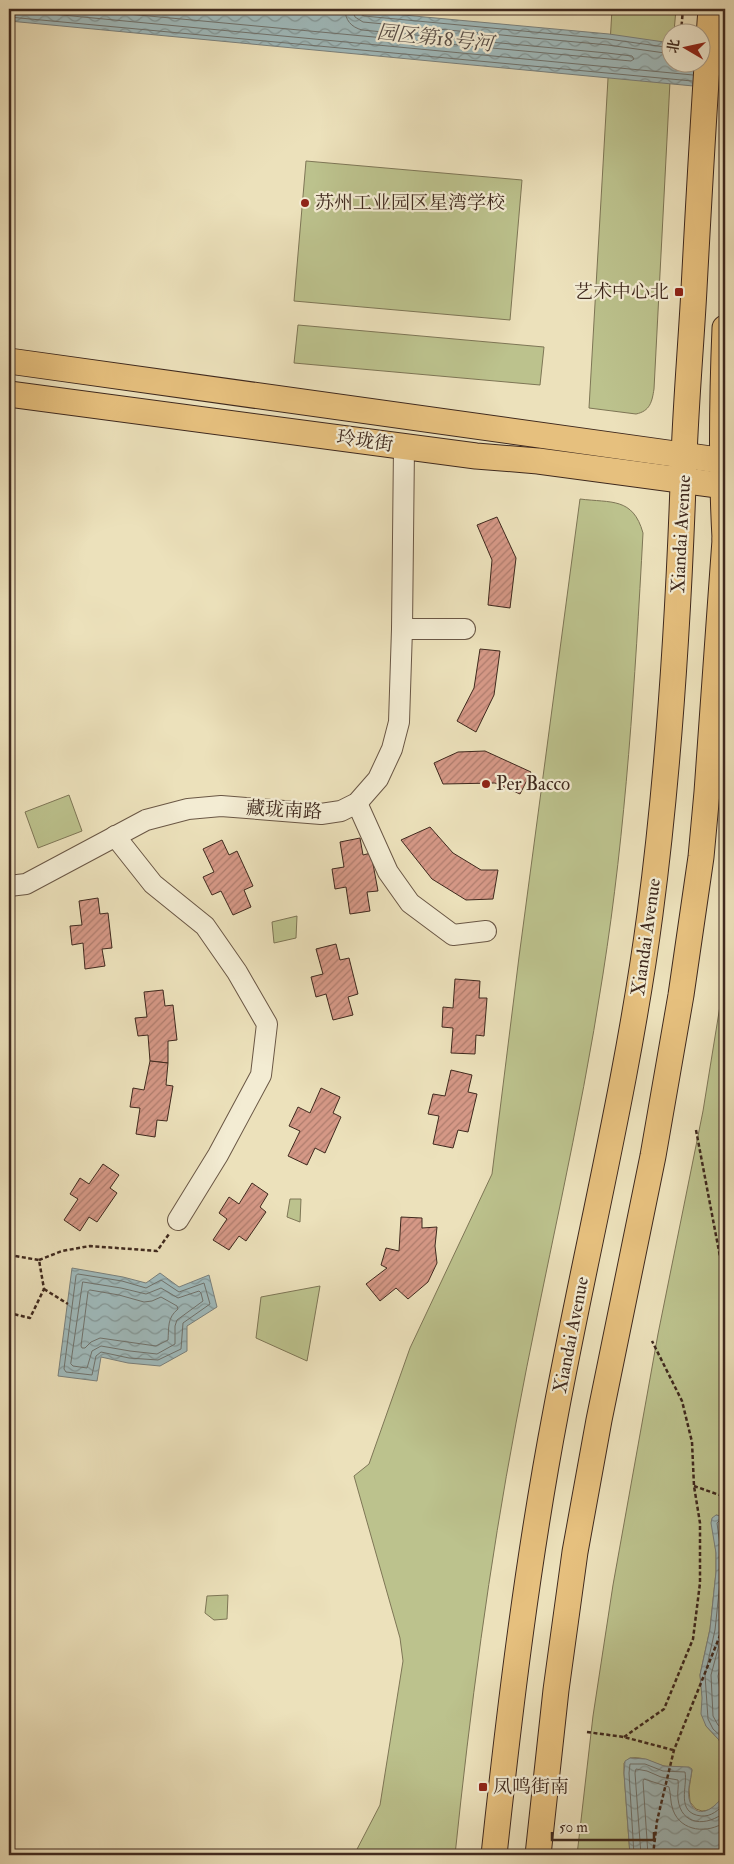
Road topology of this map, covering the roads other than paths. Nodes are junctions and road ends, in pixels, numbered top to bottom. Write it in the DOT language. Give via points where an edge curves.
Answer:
graph roads {
  1 [pos="711,9"];
  2 [pos="725,328"];
  3 [pos="9,361"];
  4 [pos="9,394"];
  5 [pos="404,446"];
  6 [pos="684,455"];
  7 [pos="723,461"];
  8 [pos="684,480"];
  9 [pos="724,486"];
  10 [pos="725,539"];
  11 [pos="402,628"];
  12 [pos="465,629"];
  13 [pos="357,803"];
  14 [pos="115,836"];
  15 [pos="9,886"];
  16 [pos="486,931"];
  17 [pos="178,1220"];
  18 [pos="494,1855"];
  19 [pos="538,1855"];
  1 -- 6 [label="main road, Xiandai Avenue"];
  2 -- 7 [label="main road, Xiandai Avenue" via="721,406"];
  3 -- 6 [label="main road, 玲珑街"];
  4 -- 5 [label="main road, 玲珑街"];
  5 -- 8 [label="main road, 玲珑街"];
  5 -- 11 [label="street, 藏珑南路"];
  6 -- 7 [label="main road, 玲珑街"];
  6 -- 8 [label="main road, Xiandai Avenue"];
  7 -- 9 [label="main road, Xiandai Avenue"];
  8 -- 9 [label="main road, 玲珑街"];
  8 -- 18 [label="main road, Xiandai Avenue" via="665,778 650,914 611,1146 558,1401 531,1555"];
  9 -- 10 [label="main road, Xiandai Avenue"];
  10 -- 19 [label="main road, Xiandai Avenue" via="701,857 653,1156 575,1552"];
  11 -- 12 [label="street"];
  11 -- 13 [label="street, 藏珑南路" via="399,722 392,749 378,779"];
  13 -- 14 [label="street, 藏珑南路" via="342,811 321,814 221,806 188,809 146,820"];
  13 -- 16 [label="street" via="388,872 410,903 453,934"];
  14 -- 15 [label="street, 藏珑南路" via="26,884"];
  14 -- 17 [label="street" via="153,884 205,926 238,972 267,1024 261,1075"];
}
